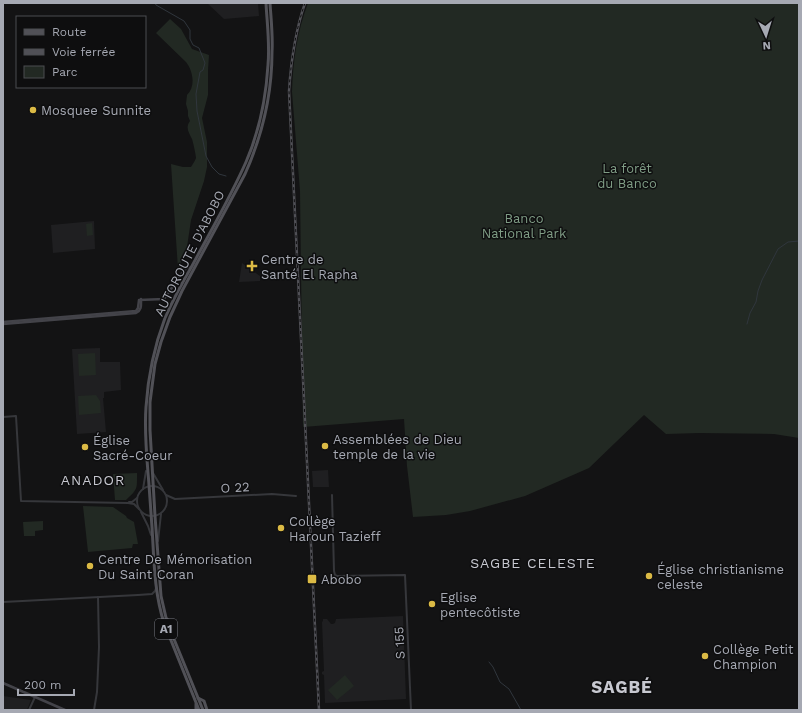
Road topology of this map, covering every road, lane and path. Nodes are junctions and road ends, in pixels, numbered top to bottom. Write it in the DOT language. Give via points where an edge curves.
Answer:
graph roads {
  1 [pos="266,3"];
  2 [pos="270,3"];
  3 [pos="191,267"];
  4 [pos="3,323"];
  5 [pos="3,417"];
  6 [pos="147,462"];
  7 [pos="146,471"];
  8 [pos="152,472"];
  9 [pos="151,486"];
  10 [pos="142,490"];
  11 [pos="163,491"];
  12 [pos="166,495"];
  13 [pos="332,495"];
  14 [pos="296,496"];
  15 [pos="138,497"];
  16 [pos="173,501"];
  17 [pos="128,503"];
  18 [pos="167,506"];
  19 [pos="140,510"];
  20 [pos="161,514"];
  21 [pos="153,516"];
  22 [pos="152,538"];
  23 [pos="157,546"];
  24 [pos="156,586"];
  25 [pos="98,597"];
  26 [pos="3,602"];
  27 [pos="165,615"];
  28 [pos="172,625"];
  29 [pos="3,683"];
  30 [pos="35,698"];
  31 [pos="198,698"];
  32 [pos="196,702"];
  33 [pos="29,710"];
  34 [pos="64,710"];
  35 [pos="94,710"];
  36 [pos="196,710"];
  37 [pos="199,710"];
  38 [pos="203,710"];
  39 [pos="207,710"];
  40 [pos="411,710"];
  1 -- 3 [label="main road, AUTOROUTE D'ABOBO" via="268,65 257,130 241,172"];
  2 -- 8 [label="main road, AUTOROUTE D'ABOBO" via="272,70 255,149 182,291 170,317 155,364 150,402"];
  3 -- 4 [label="main road" via="186,269 164,299 140,300 141,307 136,313"];
  3 -- 6 [label="main road, AUTOROUTE D'ABOBO" via="166,317 152,363 146,408"];
  5 -- 17 [label="street" via="16,416 21,501"];
  6 -- 7 [label="main road"];
  6 -- 9 [label="main road, AUTOROUTE D'ABOBO"];
  7 -- 10 [label="street"];
  8 -- 9 [label="main road, AUTOROUTE D'ABOBO"];
  8 -- 11 [label="street"];
  9 -- 10 [label="street"];
  9 -- 11 [label="street"];
  9 -- 21 [label="main road, AUTOROUTE D'ABOBO"];
  10 -- 15 [label="street"];
  11 -- 12 [label="street"];
  12 -- 16 [label="street"];
  12 -- 18 [label="street"];
  13 -- 40 [label="street, S 155" via="335,575 405,575"];
  14 -- 16 [label="street, O 22" via="266,494"];
  15 -- 17 [label="street"];
  15 -- 19 [label="street"];
  16 -- 18 [label="street"];
  17 -- 19 [label="street" via="134,504"];
  18 -- 20 [label="street"];
  19 -- 21 [label="street"];
  19 -- 22 [label="street"];
  20 -- 21 [label="street"];
  20 -- 23 [label="street"];
  21 -- 22 [label="main road, A1"];
  21 -- 23 [label="main road, A1"];
  22 -- 24 [label="main road, A1"];
  23 -- 27 [label="main road, A1"];
  24 -- 25 [label="street" via="152,594"];
  24 -- 32 [label="main road, A1" via="164,623"];
  25 -- 26 [label="street"];
  25 -- 35 [label="street" via="99,647"];
  27 -- 28 [label="main road"];
  27 -- 31 [label="main road, A1"];
  29 -- 30 [label="main road"];
  30 -- 33 [label="street"];
  30 -- 34 [label="main road"];
  31 -- 38 [label="main road, A1"];
  31 -- 39 [label="main road" via="204,701"];
  32 -- 36 [label="main road"];
  32 -- 37 [label="main road, A1"];
}
